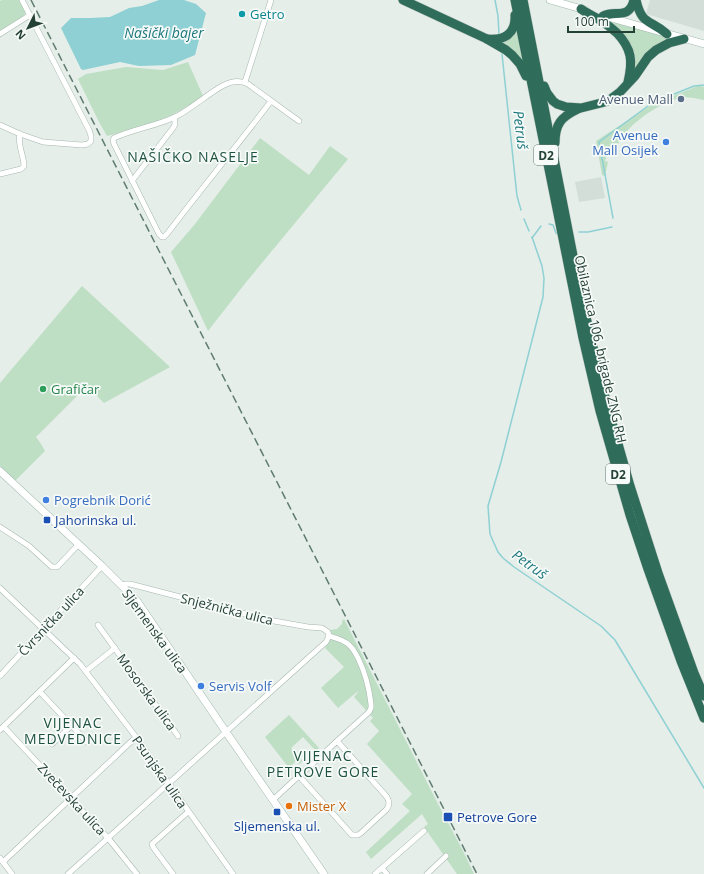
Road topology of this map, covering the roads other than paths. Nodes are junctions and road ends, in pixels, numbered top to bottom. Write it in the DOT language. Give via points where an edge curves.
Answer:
graph roads {
  1 [pos="22,0"];
  2 [pos="271,0"];
  3 [pos="403,0"];
  4 [pos="550,0"];
  5 [pos="635,0"];
  6 [pos="518,1"];
  7 [pos="581,9"];
  8 [pos="30,15"];
  9 [pos="603,16"];
  10 [pos="0,34"];
  11 [pos="667,34"];
  12 [pos="487,39"];
  13 [pos="684,39"];
  14 [pos="704,44"];
  15 [pos="537,68"];
  16 [pos="245,82"];
  17 [pos="628,83"];
  18 [pos="532,88"];
  19 [pos="271,101"];
  20 [pos="581,108"];
  21 [pos="174,118"];
  22 [pos="299,121"];
  23 [pos="0,125"];
  24 [pos="20,134"];
  25 [pos="556,166"];
  26 [pos="0,174"];
  27 [pos="132,181"];
  28 [pos="1,473"];
  29 [pos="0,527"];
  30 [pos="79,544"];
  31 [pos="102,566"];
  32 [pos="122,585"];
  33 [pos="0,588"];
  34 [pos="98,625"];
  35 [pos="43,629"];
  36 [pos="329,636"];
  37 [pos="115,648"];
  38 [pos="74,658"];
  39 [pos="86,670"];
  40 [pos="0,676"];
  41 [pos="40,692"];
  42 [pos="704,696"];
  43 [pos="704,718"];
  44 [pos="72,726"];
  45 [pos="2,728"];
  46 [pos="226,732"];
  47 [pos="136,736"];
  48 [pos="178,736"];
  49 [pos="337,741"];
  50 [pos="87,742"];
  51 [pos="52,744"];
  52 [pos="299,776"];
  53 [pos="168,784"];
  54 [pos="71,798"];
  55 [pos="273,800"];
  56 [pos="188,812"];
  57 [pos="424,831"];
  58 [pos="108,838"];
  59 [pos="446,856"];
  60 [pos="2,860"];
  61 [pos="382,868"];
  62 [pos="12,874"];
  63 [pos="68,874"];
  64 [pos="137,874"];
  65 [pos="173,874"];
  66 [pos="233,874"];
  67 [pos="324,874"];
  68 [pos="375,874"];
  69 [pos="387,874"];
  70 [pos="427,874"];
  1 -- 8 [label="street"];
  2 -- 16 [label="street"];
  3 -- 12 [label="highway"];
  4 -- 7 [label="street"];
  5 -- 9 [label="highway" via="627,11"];
  5 -- 11 [label="highway" via="642,17"];
  6 -- 12 [label="highway" via="515,23 509,34 502,39"];
  6 -- 15 [label="highway, Obilaznica 106. brigade ZNG RH / D2"];
  6 -- 18 [label="highway, Obilaznica 106. brigade ZNG RH / D2"];
  7 -- 9 [label="street"];
  7 -- 17 [label="highway" via="604,22 626,44 631,60"];
  8 -- 10 [label="street"];
  8 -- 24 [label="street" via="91,138 89,143 82,145 49,143"];
  9 -- 11 [label="street"];
  11 -- 13 [label="street"];
  12 -- 18 [label="highway" via="516,59"];
  13 -- 14 [label="street"];
  13 -- 17 [label="highway" via="669,43 652,53"];
  15 -- 20 [label="highway" via="553,101 566,107"];
  15 -- 25 [label="highway, Obilaznica 106. brigade ZNG RH / D2"];
  16 -- 19 [label="street"];
  16 -- 21 [label="street" via="229,82"];
  17 -- 20 [label="highway" via="608,100"];
  18 -- 43 [label="highway, Obilaznica 106. brigade ZNG RH / D2" via="600,412 648,568"];
  19 -- 22 [label="street"];
  19 -- 27 [label="street" via="164,237"];
  20 -- 25 [label="highway" via="564,117 557,128"];
  21 -- 27 [label="street" via="175,125"];
  21 -- 27 [label="street" via="113,139"];
  23 -- 24 [label="street"];
  24 -- 26 [label="street" via="24,166"];
  25 -- 42 [label="highway, Obilaznica 106. brigade ZNG RH / D2" via="590,335 617,442 658,573"];
  28 -- 30 [label="street, Sljemenska ulica"];
  29 -- 30 [label="street" via="29,546 52,567 57,567"];
  30 -- 31 [label="street, Sljemenska ulica"];
  31 -- 32 [label="street, Sljemenska ulica"];
  31 -- 35 [label="street, Čvrsnička ulica"];
  32 -- 36 [label="street, Snježnička ulica" via="130,584 274,621 322,628"];
  32 -- 46 [label="street, Sljemenska ulica" via="140,605"];
  33 -- 35 [label="street, Psunjska ulica"];
  34 -- 37 [label="street, Mosorska ulica"];
  35 -- 38 [label="street, Psunjska ulica"];
  35 -- 40 [label="street, Čvrsnička ulica"];
  36 -- 46 [label="street" via="326,642"];
  36 -- 49 [label="street" via="344,642 354,650 367,678 371,704 369,712"];
  37 -- 39 [label="street, Mosorska ulica"];
  37 -- 48 [label="street, Mosorska ulica"];
  38 -- 39 [label="street, Psunjska ulica"];
  38 -- 41 [label="street"];
  39 -- 47 [label="street, Psunjska ulica"];
  41 -- 44 [label="street"];
  41 -- 45 [label="street"];
  44 -- 50 [label="street"];
  44 -- 51 [label="street"];
  45 -- 54 [label="street, Zvečevska ulica"];
  46 -- 53 [label="street"];
  46 -- 55 [label="street, Sljemenska ulica"];
  47 -- 53 [label="street, Psunjska ulica"];
  47 -- 54 [label="street"];
  49 -- 52 [label="street"];
  49 -- 52 [label="street" via="389,801 387,809 372,823 358,835 352,835"];
  52 -- 55 [label="street"];
  53 -- 56 [label="street, Psunjska ulica"];
  53 -- 58 [label="street"];
  54 -- 58 [label="street, Zvečevska ulica"];
  54 -- 60 [label="street"];
  55 -- 67 [label="street, Sljemenska ulica"];
  56 -- 65 [label="street" via="152,844"];
  56 -- 66 [label="street, Psunjska ulica"];
  57 -- 61 [label="street"];
  58 -- 63 [label="street"];
  58 -- 64 [label="street, Zvečevska ulica"];
  59 -- 70 [label="street"];
  60 -- 62 [label="street"];
  61 -- 68 [label="street"];
  61 -- 69 [label="street"];
}
